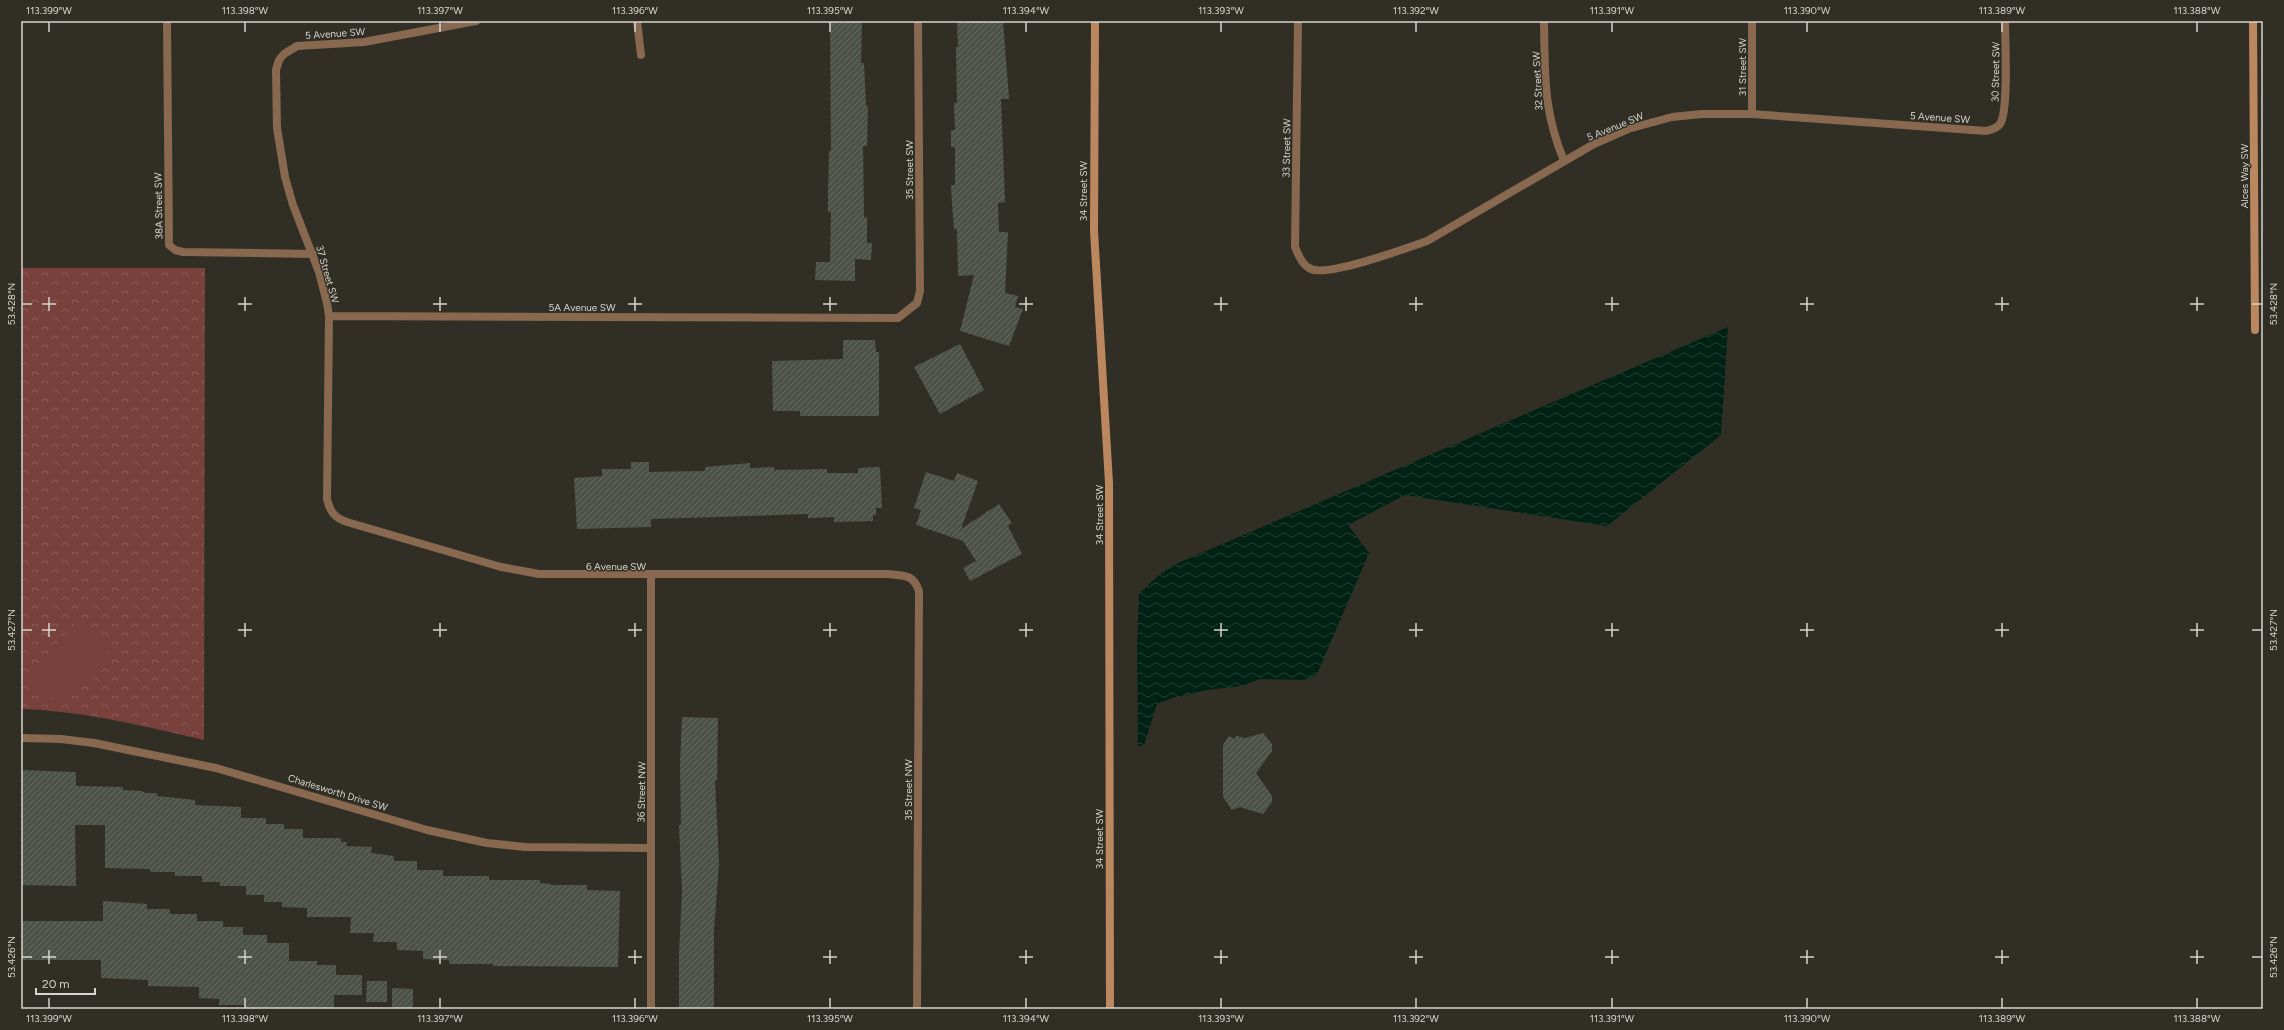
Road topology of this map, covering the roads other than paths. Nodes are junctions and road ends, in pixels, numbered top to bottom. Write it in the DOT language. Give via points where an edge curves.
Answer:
graph roads {
  1 [pos="167,21"];
  2 [pos="476,21"];
  3 [pos="637,21"];
  4 [pos="918,21"];
  5 [pos="1095,21"];
  6 [pos="1298,21"];
  7 [pos="1544,21"];
  8 [pos="1752,21"];
  9 [pos="2005,21"];
  10 [pos="2253,21"];
  11 [pos="291,48"];
  12 [pos="641,55"];
  13 [pos="1752,114"];
  14 [pos="2000,124"];
  15 [pos="1564,161"];
  16 [pos="313,254"];
  17 [pos="1311,270"];
  18 [pos="906,313"];
  19 [pos="329,316"];
  20 [pos="2255,330"];
  21 [pos="332,514"];
  22 [pos="651,576"];
  23 [pos="909,576"];
  24 [pos="21,738"];
  25 [pos="650,848"];
  26 [pos="651,1009"];
  27 [pos="917,1009"];
  28 [pos="1110,1009"];
  1 -- 16 [label="street, 38A Street SW" via="169,245 183,252"];
  2 -- 11 [label="street, 5 Avenue SW" via="396,37"];
  3 -- 12 [label="street"];
  4 -- 18 [label="street, 35 Street SW" via="920,291 917,302"];
  5 -- 28 [label="main road, 34 Street SW" via="1094,231 1109,483"];
  6 -- 17 [label="street, 33 Street SW" via="1294,229 1295,247 1300,258"];
  7 -- 15 [label="street, 32 Street SW" via="1546,102 1553,134"];
  8 -- 13 [label="street, 31 Street SW"];
  9 -- 14 [label="street, 30 Street SW" via="2005,100"];
  10 -- 20 [label="main road, Alces Way SW"];
  11 -- 16 [label="street, 37 Street SW" via="279,60 276,70 277,128 285,177 293,205"];
  13 -- 14 [label="street, 5 Avenue SW" via="1986,131"];
  13 -- 15 [label="street, 5 Avenue SW" via="1702,114 1648,122 1611,136"];
  15 -- 17 [label="street, 5 Avenue SW" via="1427,241 1352,265 1329,270"];
  16 -- 19 [label="street, 37 Street SW"];
  18 -- 19 [label="street, 5A Avenue SW" via="898,318 886,320"];
  19 -- 21 [label="street, 37 Street SW" via="327,499"];
  21 -- 22 [label="street, 6 Avenue SW" via="347,522 517,571 559,576"];
  22 -- 23 [label="street, 6 Avenue SW"];
  22 -- 25 [label="street, 36 Street NW"];
  23 -- 27 [label="street, 35 Street NW" via="916,581 919,591"];
  24 -- 25 [label="street, Charlesworth Drive SW" via="94,743 216,768 427,830 487,843 534,847"];
  25 -- 26 [label="street, 36 Street NW"];
}
